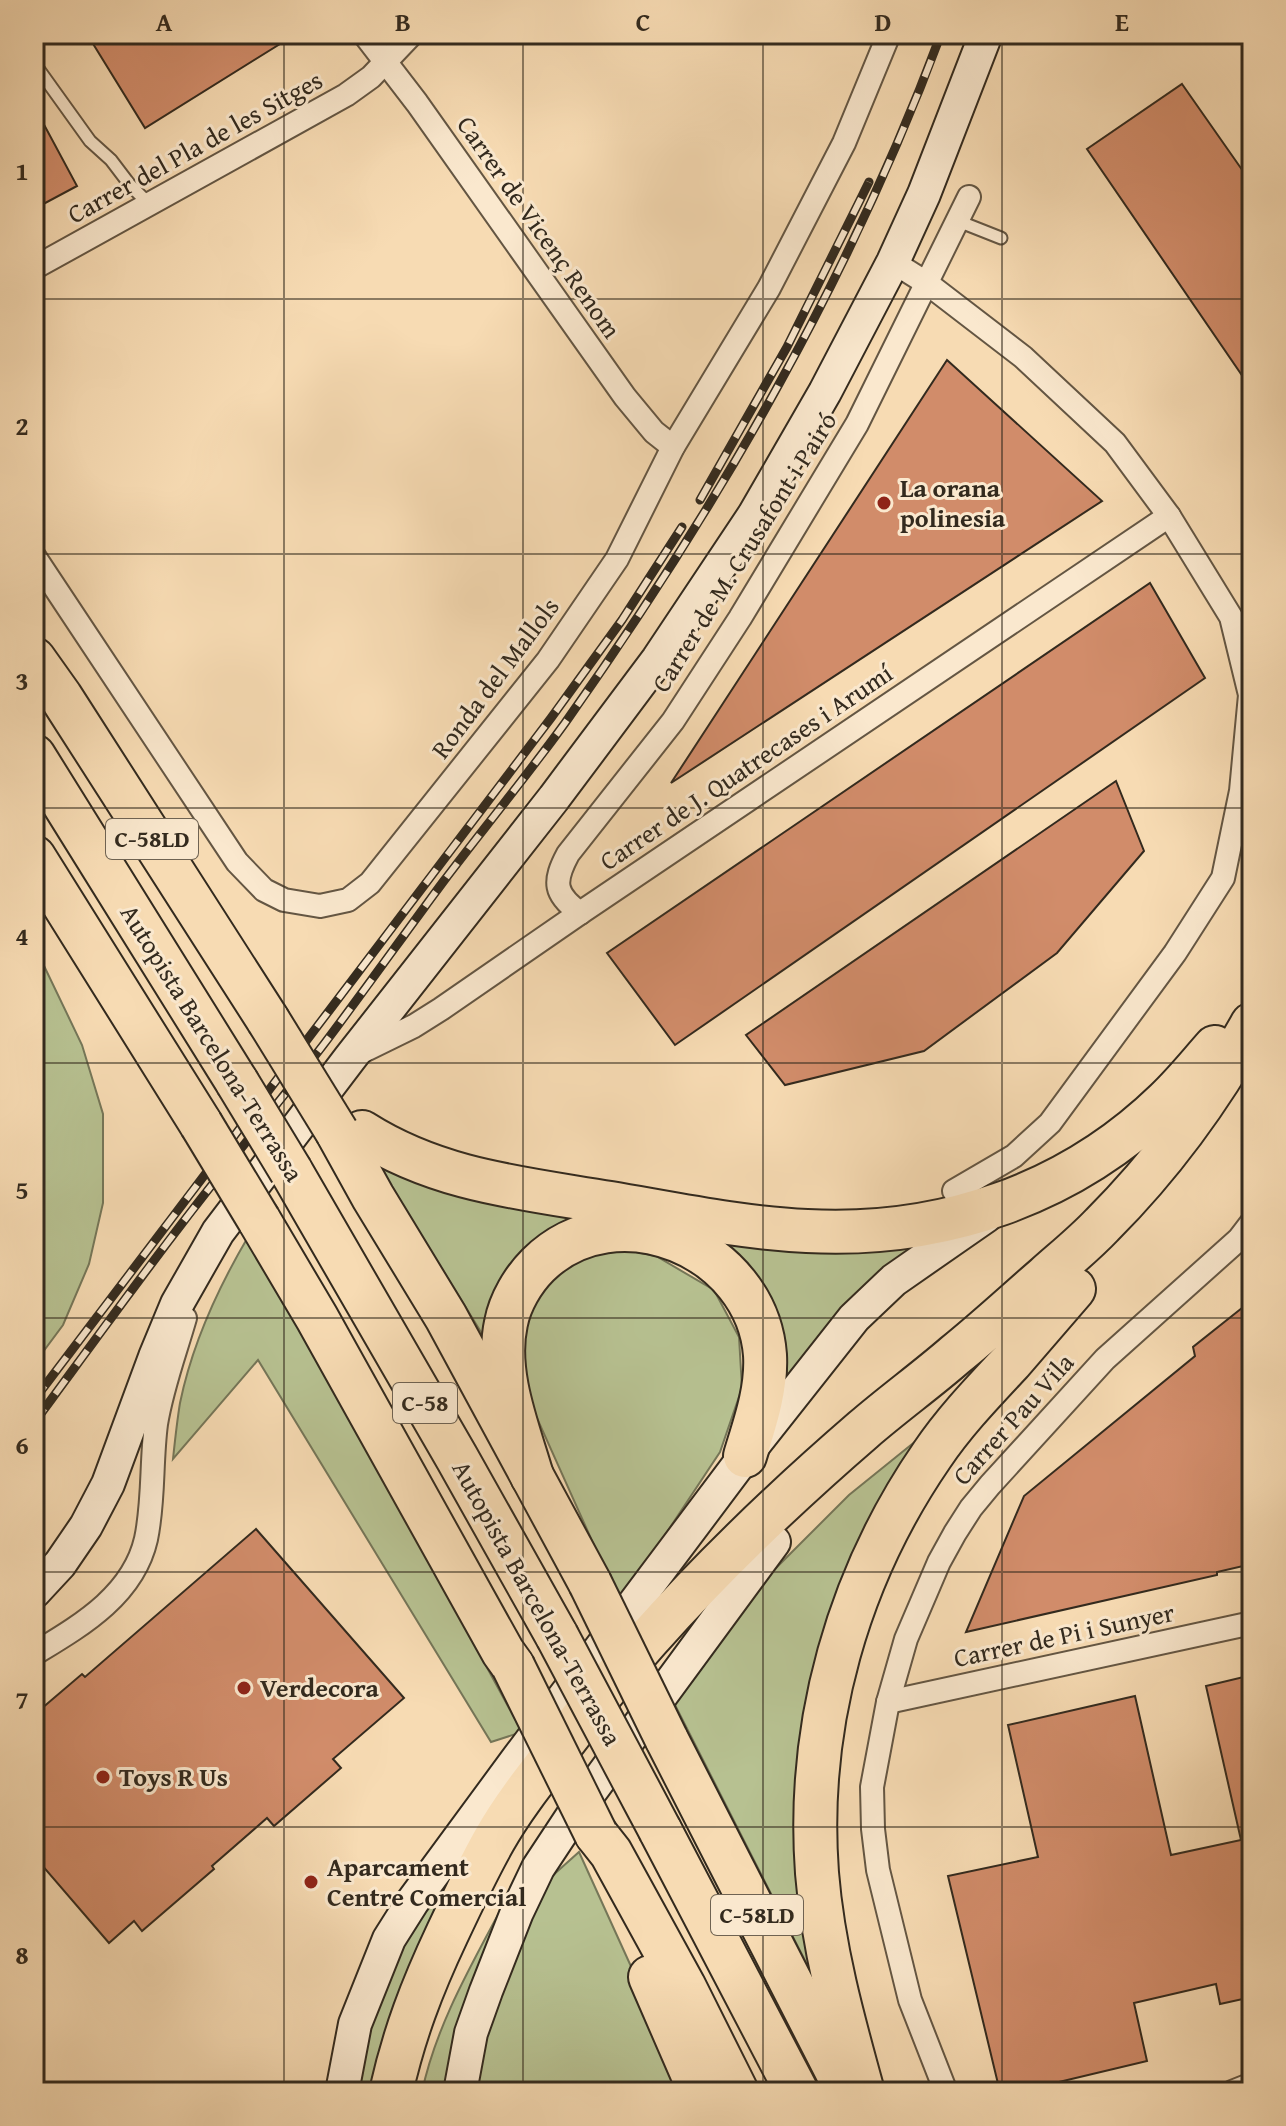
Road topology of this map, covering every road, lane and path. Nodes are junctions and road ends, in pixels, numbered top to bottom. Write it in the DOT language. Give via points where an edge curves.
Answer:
graph roads {
  1 [pos="364,34"];
  2 [pos="412,34"];
  3 [pos="889,34"];
  4 [pos="986,34"];
  5 [pos="384,61"];
  6 [pos="34,63"];
  7 [pos="969,197"];
  8 [pos="149,204"];
  9 [pos="958,221"];
  10 [pos="1001,238"];
  11 [pos="893,262"];
  12 [pos="34,268"];
  13 [pos="928,284"];
  14 [pos="673,447"];
  15 [pos="1169,516"];
  16 [pos="34,556"];
  17 [pos="34,659"];
  18 [pos="34,756"];
  19 [pos="34,857"];
  20 [pos="580,913"];
  21 [pos="1252,1004"];
  22 [pos="1252,1024"];
  23 [pos="350,1058"];
  24 [pos="1252,1076"];
  25 [pos="349,1132"];
  26 [pos="954,1191"];
  27 [pos="1002,1205"];
  28 [pos="1252,1222"];
  29 [pos="203,1256"];
  30 [pos="1074,1289"];
  31 [pos="745,1456"];
  32 [pos="532,1476"];
  33 [pos="774,1542"];
  34 [pos="34,1592"];
  35 [pos="1252,1623"];
  36 [pos="34,1654"];
  37 [pos="888,1702"];
  38 [pos="604,1852"];
  39 [pos="1252,2084"];
  40 [pos="342,2092"];
  41 [pos="391,2092"];
  42 [pos="409,2092"];
  43 [pos="460,2092"];
  44 [pos="700,2092"];
  45 [pos="737,2092"];
  46 [pos="797,2092"];
  47 [pos="847,2092"];
  48 [pos="863,2092"];
  49 [pos="946,2092"];
  50 [pos="1232,2092"];
  1 -- 5 [label="street, Carrer de Vicenç Renom"];
  2 -- 5 [label="street, Carrer del Pla de les Sitges"];
  3 -- 14 [label="street, Ronda del Mallols" via="844,143 769,288"];
  4 -- 11 [label="main road"];
  5 -- 8 [label="street, Carrer del Pla de les Sitges" via="346,95"];
  5 -- 14 [label="street, Carrer de Vicenç Renom" via="625,397"];
  6 -- 8 [label="lane" via="90,141"];
  7 -- 9 [label="street, Carrer de M. Crusafont i Pairó"];
  8 -- 12 [label="street, Carrer del Pla de les Sitges"];
  9 -- 10 [label="lane"];
  9 -- 13 [label="street, Carrer de M. Crusafont i Pairó"];
  11 -- 13 [label="street"];
  11 -- 23 [label="main road" via="791,453 658,659"];
  13 -- 15 [label="street" via="1023,357 1115,443"];
  13 -- 20 [label="street, Carrer de M. Crusafont i Pairó" via="857,424 740,618 673,721 558,872 558,889"];
  14 -- 16 [label="street, Ronda del Mallols" via="617,559 548,660 370,883 348,900 320,906 284,900 264,890 237,862"];
  15 -- 20 [label="street, Carrer de J. Quatrecases i Arumí"];
  15 -- 26 [label="street" via="1231,617 1250,695 1241,791 1223,878 1175,953 1050,1123 1014,1156"];
  17 -- 25 [label="highway, C-58LD, bridge" via="315,1096"];
  18 -- 46 [label="highway, Autopista Barcelona-Terrassa / C-58, bridge" via="291,1171 457,1458 557,1636"];
  19 -- 38 [label="highway, Autopista Barcelona-Terrassa / C-58, bridge" via="317,1318 513,1666"];
  20 -- 23 [label="street, Carrer de J. Quatrecases i Arumí" via="441,1009"];
  21 -- 27 [label="highway" via="1146,1119 1061,1179"];
  22 -- 41 [label="highway" via="1191,1122 1100,1228 765,1517 697,1584 585,1714 495,1838 435,1959 408,2025"];
  23 -- 29 [label="main road"];
  24 -- 30 [label="highway" via="1183,1174"];
  25 -- 27 [label="highway" via="449,1173 746,1225 881,1230"];
  25 -- 32 [label="highway, C-58LD" via="373,1197 446,1317"];
  27 -- 31 [label="main road" via="894,1280 854,1318"];
  28 -- 37 [label="street, Carrer Pau Vila" via="1105,1359 971,1508 927,1589"];
  29 -- 34 [label="main road" via="171,1317 108,1484 69,1552"];
  29 -- 36 [label="street" via="162,1394 140,1555 98,1613"];
  30 -- 33 [label="highway"];
  30 -- 48 [label="highway" via="933,1454 874,1556 836,1663 818,1766 817,1874 832,1975"];
  31 -- 32 [label="highway" via="765,1374 765,1352 750,1305 722,1267 697,1249 642,1232 609,1231 554,1250 530,1273 511,1304 504,1340 506,1376"];
  31 -- 40 [label="main road" via="413,1901 372,1977 355,2024"];
  32 -- 47 [label="highway, C-58LD, bridge"];
  33 -- 42 [label="highway" via="664,1654 541,1818 441,2004"];
  33 -- 43 [label="main road" via="538,1868 471,2033"];
  35 -- 37 [label="street, Carrer de Pi i Sunyer"];
  37 -- 49 [label="street, Carrer Pau Vila" via="872,1787 878,1870 910,2000"];
  38 -- 44 [label="highway"];
  38 -- 45 [label="highway, Autopista Barcelona-Terrassa / C-58" via="684,1986"];
  39 -- 50 [label="street"];
}
